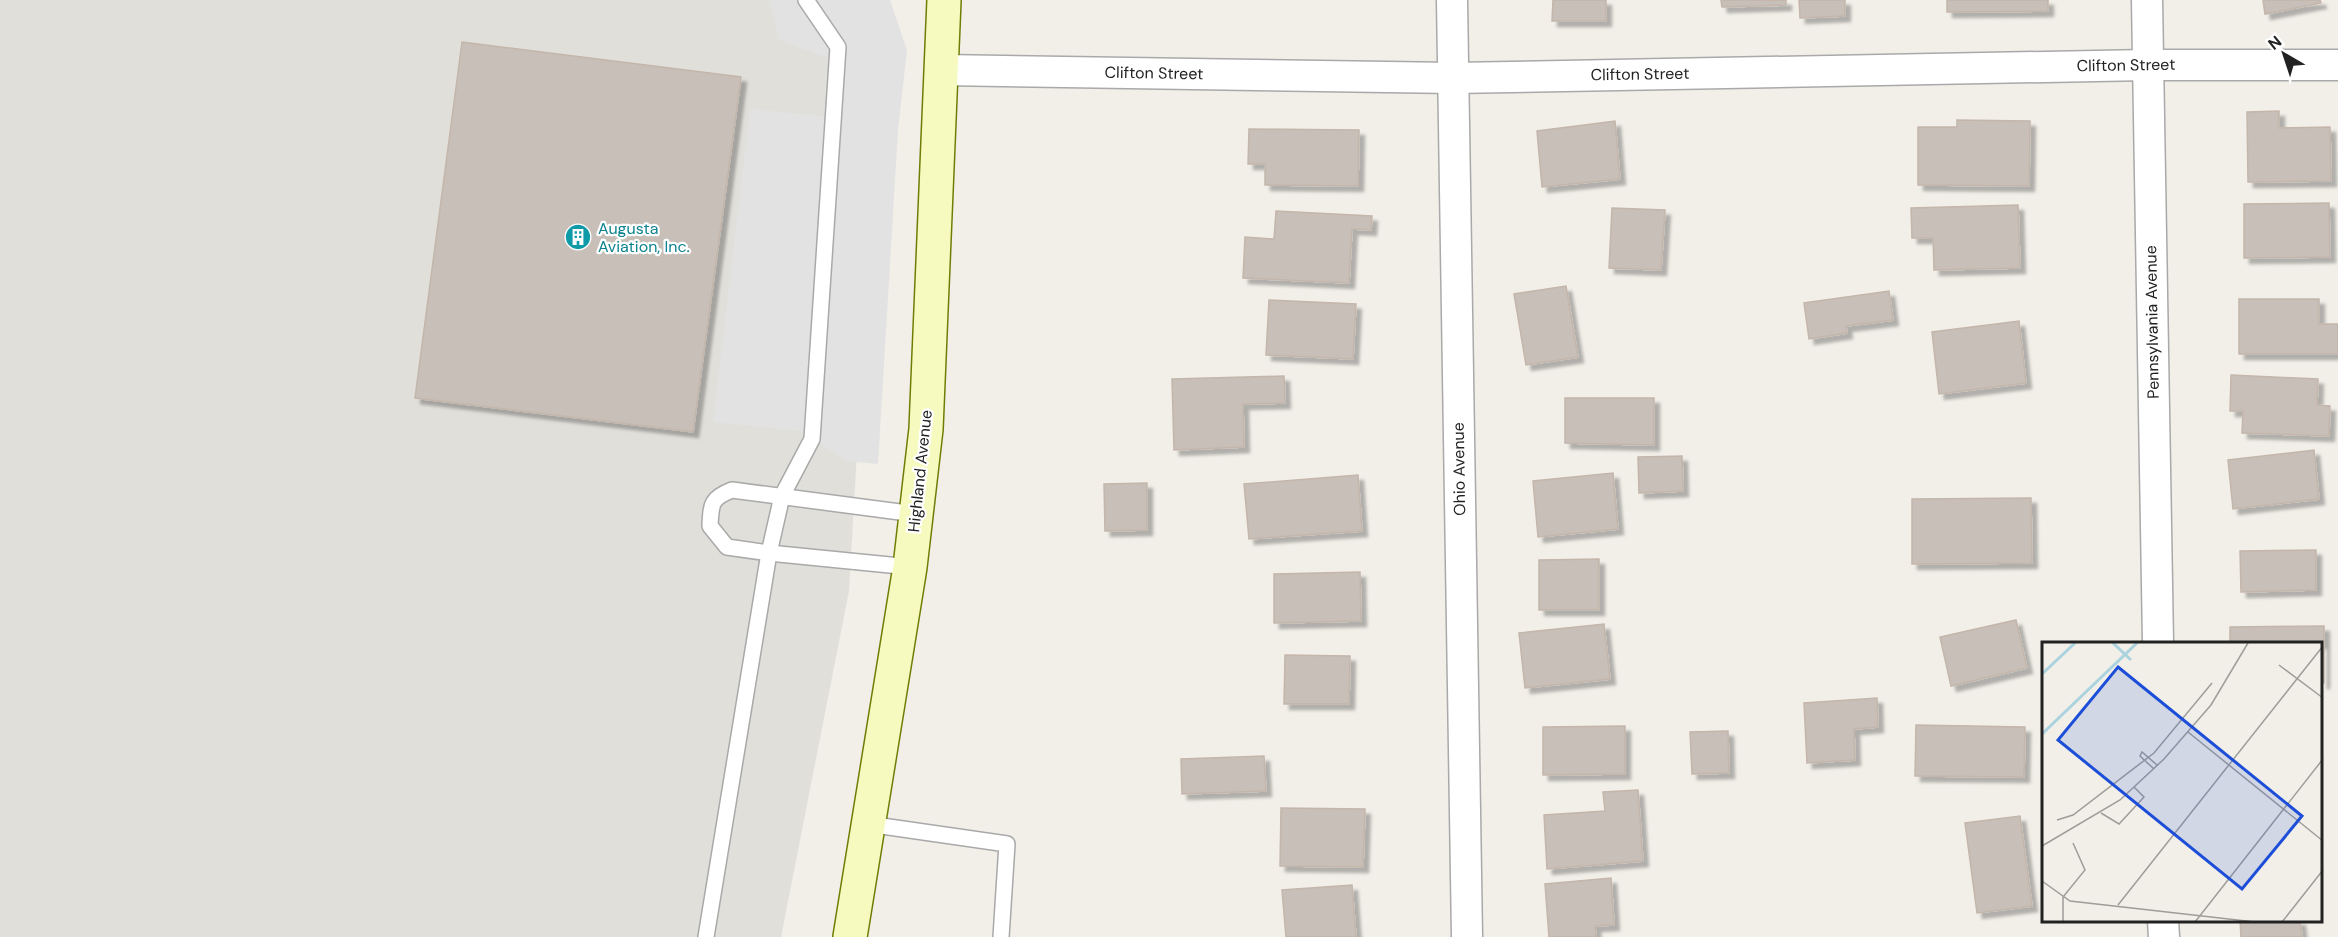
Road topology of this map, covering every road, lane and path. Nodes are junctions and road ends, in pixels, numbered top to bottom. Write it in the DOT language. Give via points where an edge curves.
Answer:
graph roads {
  1 [pos="806,0"];
  2 [pos="944,0"];
  3 [pos="1452,0"];
  4 [pos="2147,0"];
  5 [pos="2148,65"];
  6 [pos="2338,65"];
  7 [pos="942,70"];
  8 [pos="1453,78"];
  9 [pos="782,496"];
  10 [pos="915,514"];
  11 [pos="770,553"];
  12 [pos="910,567"];
  13 [pos="2158,642"];
  14 [pos="868,824"];
  15 [pos="2163,922"];
  16 [pos="706,937"];
  17 [pos="850,937"];
  18 [pos="1001,937"];
  19 [pos="1467,937"];
  20 [pos="2164,937"];
  1 -- 9 [label="lane" via="838,47 812,439"];
  2 -- 7 [label="main road, Highland Avenue"];
  3 -- 8 [label="street, Ohio Avenue"];
  4 -- 5 [label="street, Pennsylvania Avenue"];
  5 -- 6 [label="street, Clifton Street"];
  5 -- 8 [label="street, Clifton Street"];
  5 -- 13 [label="street, Pennsylvania Avenue"];
  7 -- 8 [label="street, Clifton Street"];
  7 -- 10 [label="main road, Highland Avenue" via="926,429"];
  8 -- 19 [label="street, Ohio Avenue"];
  9 -- 10 [label="lane"];
  9 -- 11 [label="lane"];
  9 -- 11 [label="lane" via="732,490 717,496 711,509 710,526 726,547"];
  10 -- 12 [label="main road, Highland Avenue"];
  11 -- 12 [label="lane"];
  11 -- 16 [label="lane"];
  12 -- 14 [label="main road, Highland Avenue"];
  14 -- 17 [label="main road, Highland Avenue"];
  14 -- 18 [label="lane" via="1007,844"];
  15 -- 20 [label="street"];
}
